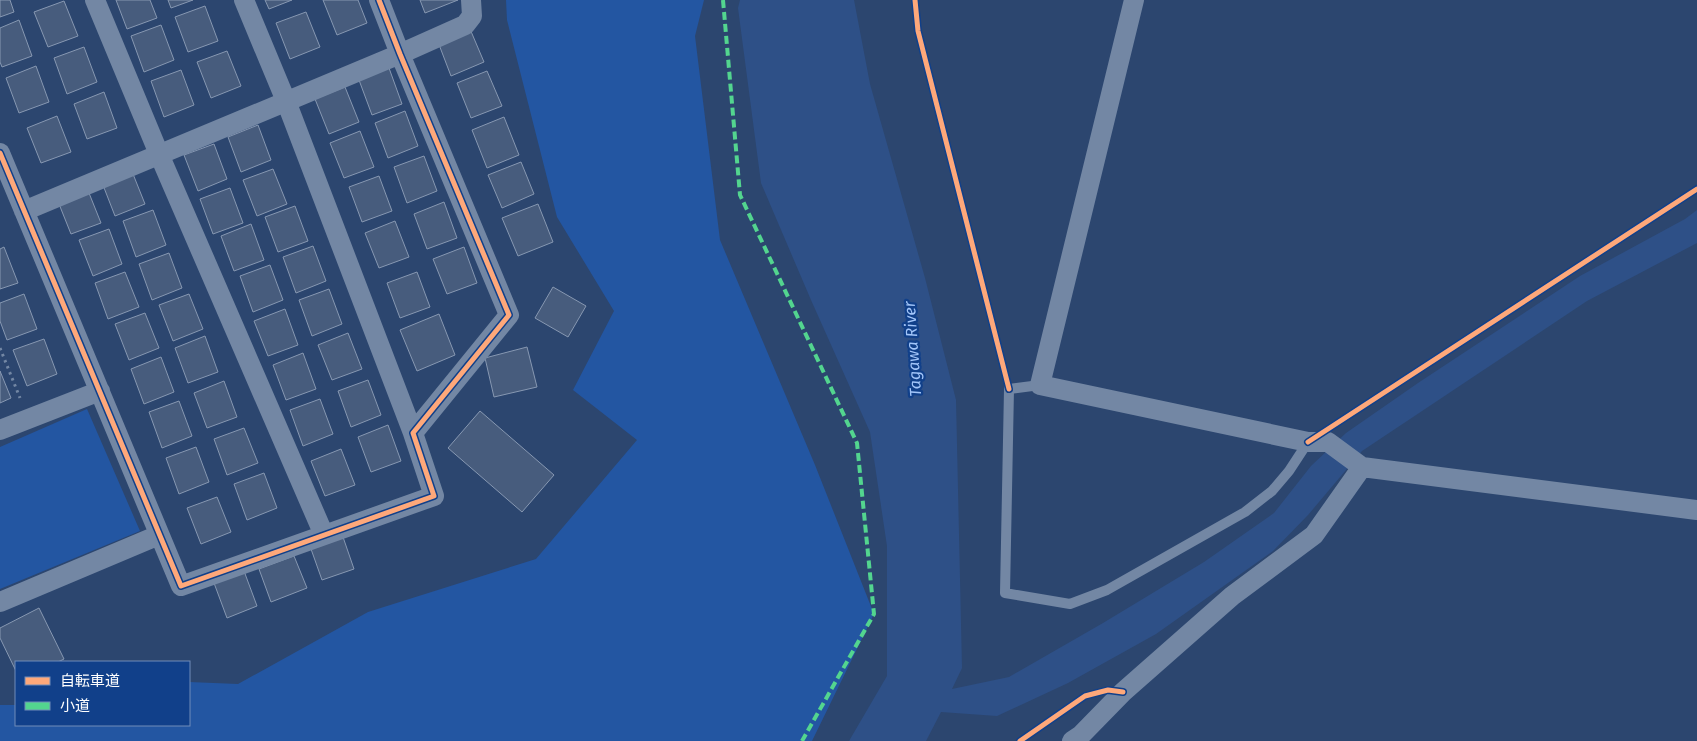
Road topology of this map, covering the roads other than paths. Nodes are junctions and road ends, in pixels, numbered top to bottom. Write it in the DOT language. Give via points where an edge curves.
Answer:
graph roads {
  1 [pos="94,0"];
  2 [pos="244,0"];
  3 [pos="379,0"];
  4 [pos="471,0"];
  5 [pos="1134,0"];
  6 [pos="400,54"];
  7 [pos="286,101"];
  8 [pos="0,153"];
  9 [pos="159,154"];
  10 [pos="24,211"];
  11 [pos="1040,385"];
  12 [pos="100,391"];
  13 [pos="0,430"];
  14 [pos="413,432"];
  15 [pos="1308,442"];
  16 [pos="1362,467"];
  17 [pos="1697,510"];
  18 [pos="159,535"];
  19 [pos="324,535"];
  20 [pos="0,602"];
  21 [pos="1072,741"];
  1 -- 9 [label="street"];
  2 -- 7 [label="street"];
  3 -- 6 [label="street"];
  4 -- 6 [label="street" via="472,16 465,25"];
  5 -- 11 [label="street"];
  6 -- 7 [label="street"];
  6 -- 14 [label="street" via="509,315"];
  7 -- 9 [label="street"];
  7 -- 14 [label="street"];
  8 -- 10 [label="street"];
  9 -- 10 [label="street"];
  9 -- 19 [label="street"];
  10 -- 12 [label="street"];
  11 -- 15 [label="street"];
  11 -- 15 [label="lane" via="1008,389 1005,593 1070,604 1107,590 1244,512 1272,491"];
  12 -- 13 [label="street"];
  12 -- 18 [label="street"];
  14 -- 19 [label="street" via="434,496"];
  15 -- 16 [label="street" via="1328,442"];
  16 -- 17 [label="street"];
  16 -- 21 [label="street" via="1314,535 1232,596"];
  18 -- 19 [label="street" via="181,586"];
  18 -- 20 [label="street"];
}
